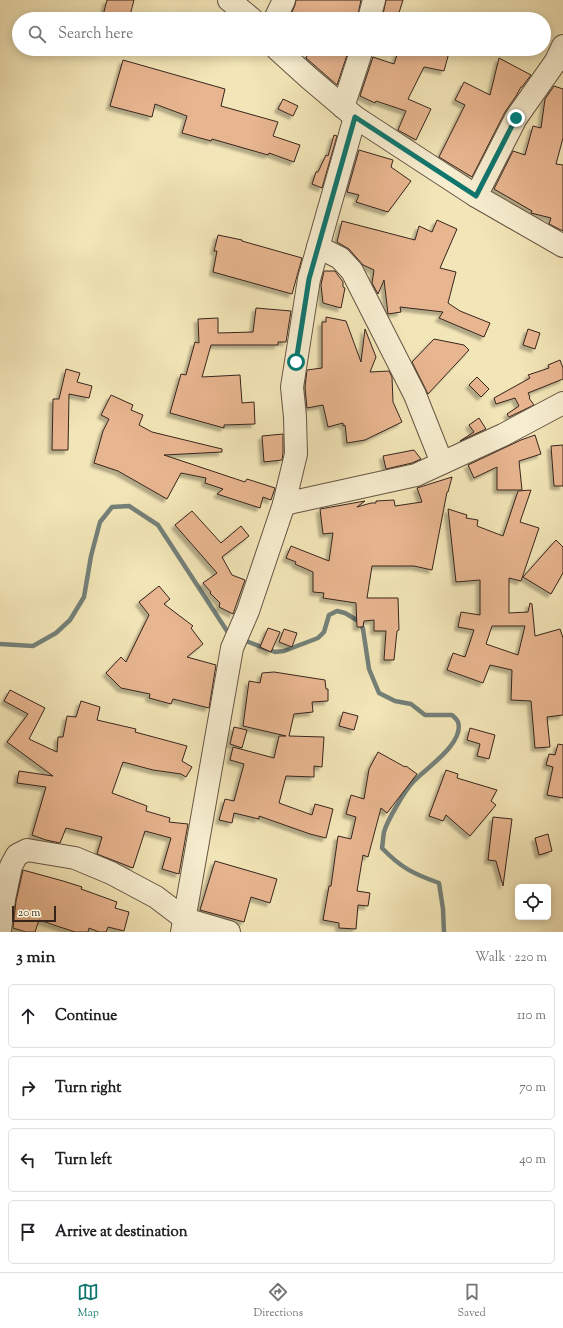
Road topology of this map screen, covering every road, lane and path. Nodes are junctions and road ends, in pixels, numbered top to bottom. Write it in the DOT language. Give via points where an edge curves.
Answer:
graph roads {
  1 [pos="229,0"];
  2 [pos="284,0"];
  3 [pos="374,0"];
  4 [pos="244,12"];
  5 [pos="278,12"];
  6 [pos="371,12"];
  7 [pos="563,46"];
  8 [pos="285,56"];
  9 [pos="361,56"];
  10 [pos="349,112"];
  11 [pos="476,196"];
  12 [pos="563,246"];
  13 [pos="318,247"];
  14 [pos="563,403"];
  15 [pos="442,463"];
  16 [pos="284,504"];
  17 [pos="191,886"];
  18 [pos="156,897"];
  19 [pos="183,926"];
  20 [pos="0,930"];
  21 [pos="229,932"];
  1 -- 4 [label="street"];
  2 -- 5 [label="street"];
  3 -- 6 [label="street"];
  7 -- 11 [label="street" via="556,61 516,118"];
  8 -- 10 [label="street"];
  9 -- 10 [label="street"];
  10 -- 11 [label="street"];
  10 -- 13 [label="street"];
  11 -- 12 [label="street"];
  13 -- 15 [label="street" via="340,258 352,271 415,395"];
  13 -- 16 [label="street" via="309,279 292,387 296,454"];
  14 -- 15 [label="street" via="503,435"];
  15 -- 16 [label="street" via="416,475"];
  16 -- 17 [label="street" via="248,610 232,648"];
  17 -- 18 [label="street" via="176,893"];
  17 -- 19 [label="street"];
  18 -- 19 [label="street"];
  18 -- 20 [label="street" via="111,873 75,858 27,850 17,855 11,866"];
  19 -- 21 [label="street"];
}
